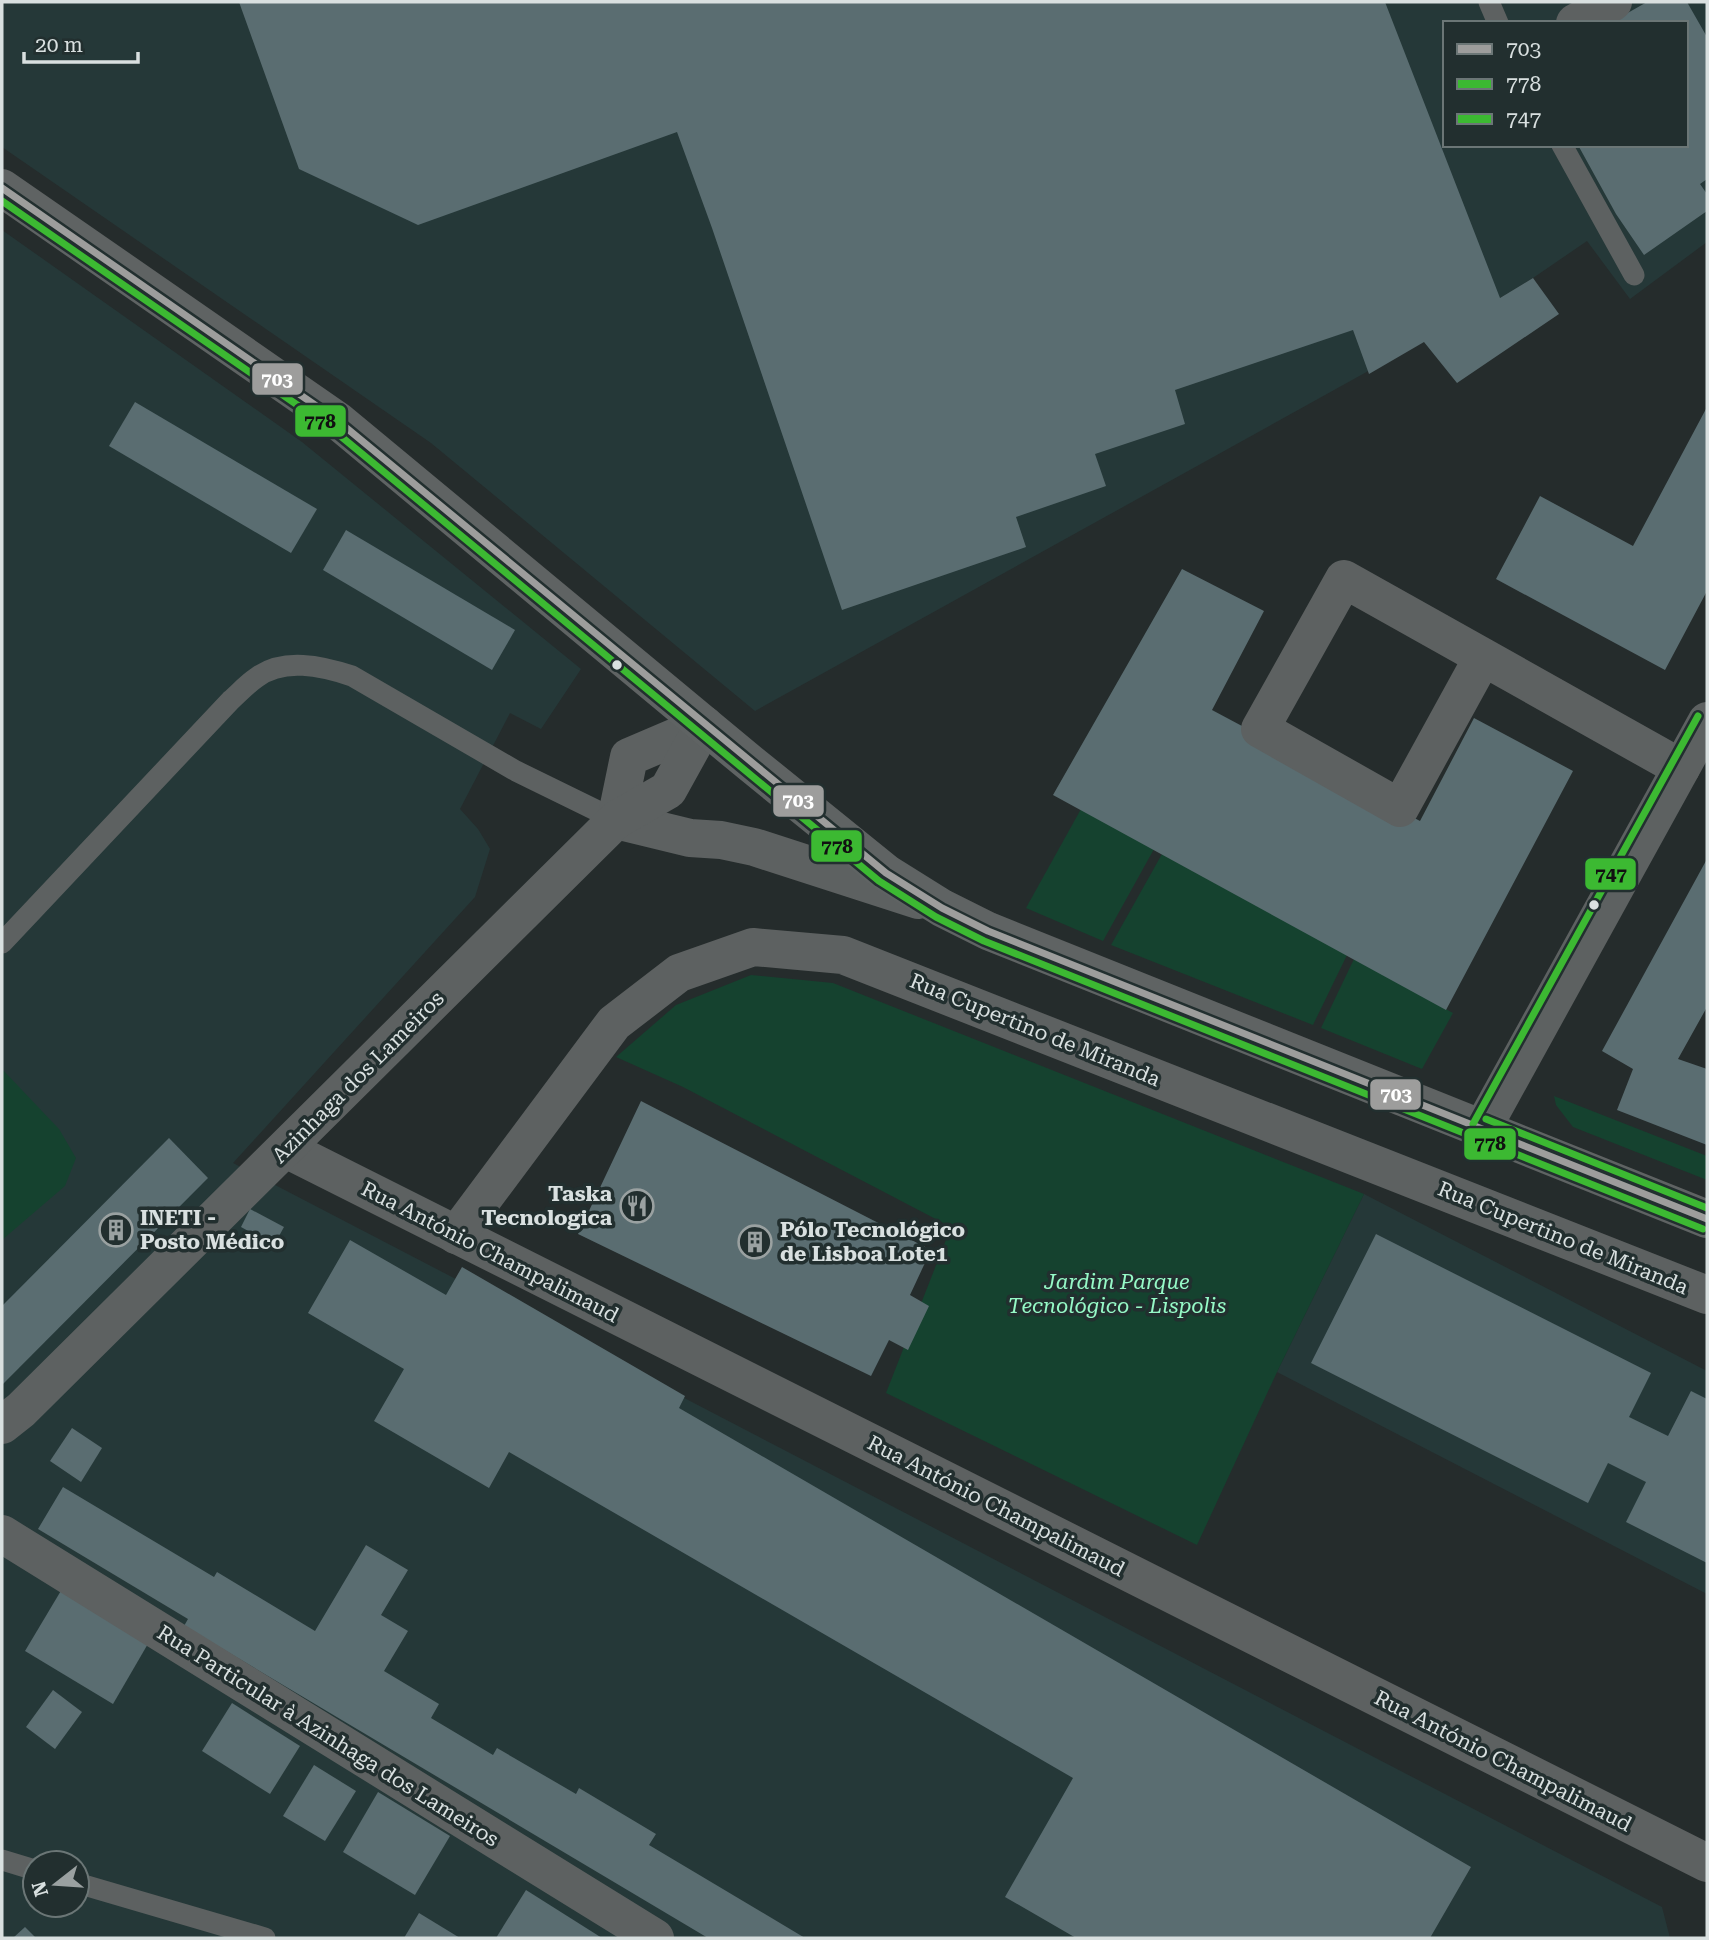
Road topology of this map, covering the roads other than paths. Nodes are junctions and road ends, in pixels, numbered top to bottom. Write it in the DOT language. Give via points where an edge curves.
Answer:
graph roads {
  1 [pos="1489,2"];
  2 [pos="1613,2"];
  3 [pos="1497,21"];
  4 [pos="1579,21"];
  5 [pos="1563,147"];
  6 [pos="2,188"];
  7 [pos="1634,275"];
  8 [pos="1483,657"];
  9 [pos="1707,721"];
  10 [pos="704,725"];
  11 [pos="1681,768"];
  12 [pos="616,820"];
  13 [pos="942,908"];
  14 [pos="2,943"];
  15 [pos="1482,1129"];
  16 [pos="286,1149"];
  17 [pos="1707,1219"];
  18 [pos="456,1235"];
  19 [pos="1707,1295"];
  20 [pos="2,1425"];
  21 [pos="2,1534"];
  22 [pos="3,1862"];
  23 [pos="1707,1863"];
  24 [pos="21,1866"];
  25 [pos="91,1887"];
  26 [pos="265,1938"];
  27 [pos="655,1938"];
  1 -- 3 [label="lane"];
  2 -- 4 [label="street"];
  5 -- 7 [label="lane"];
  6 -- 10 [label="street" via="338,421"];
  8 -- 8 [label="street" via="1344,579 1260,729 1400,808"];
  8 -- 11 [label="street"];
  9 -- 11 [label="street"];
  10 -- 12 [label="street" via="629,757"];
  10 -- 13 [label="street" via="886,873"];
  11 -- 15 [label="street"];
  12 -- 13 [label="street" via="754,847"];
  12 -- 14 [label="lane" via="516,771 352,676 324,667 279,667 258,676 232,700"];
  12 -- 16 [label="street, Azinhaga dos Lameiros"];
  13 -- 15 [label="street" via="988,931"];
  15 -- 17 [label="street"];
  16 -- 18 [label="street, Rua António Champalimaud"];
  16 -- 20 [label="street, Azinhaga dos Lameiros"];
  18 -- 19 [label="street, Rua Cupertino de Miranda" via="614,1023 679,973 753,947 843,954"];
  18 -- 23 [label="street, Rua António Champalimaud"];
  21 -- 27 [label="street, Rua Particular à Azinhaga dos Lameiros"];
  22 -- 24 [label="lane"];
  25 -- 26 [label="lane"];
}
